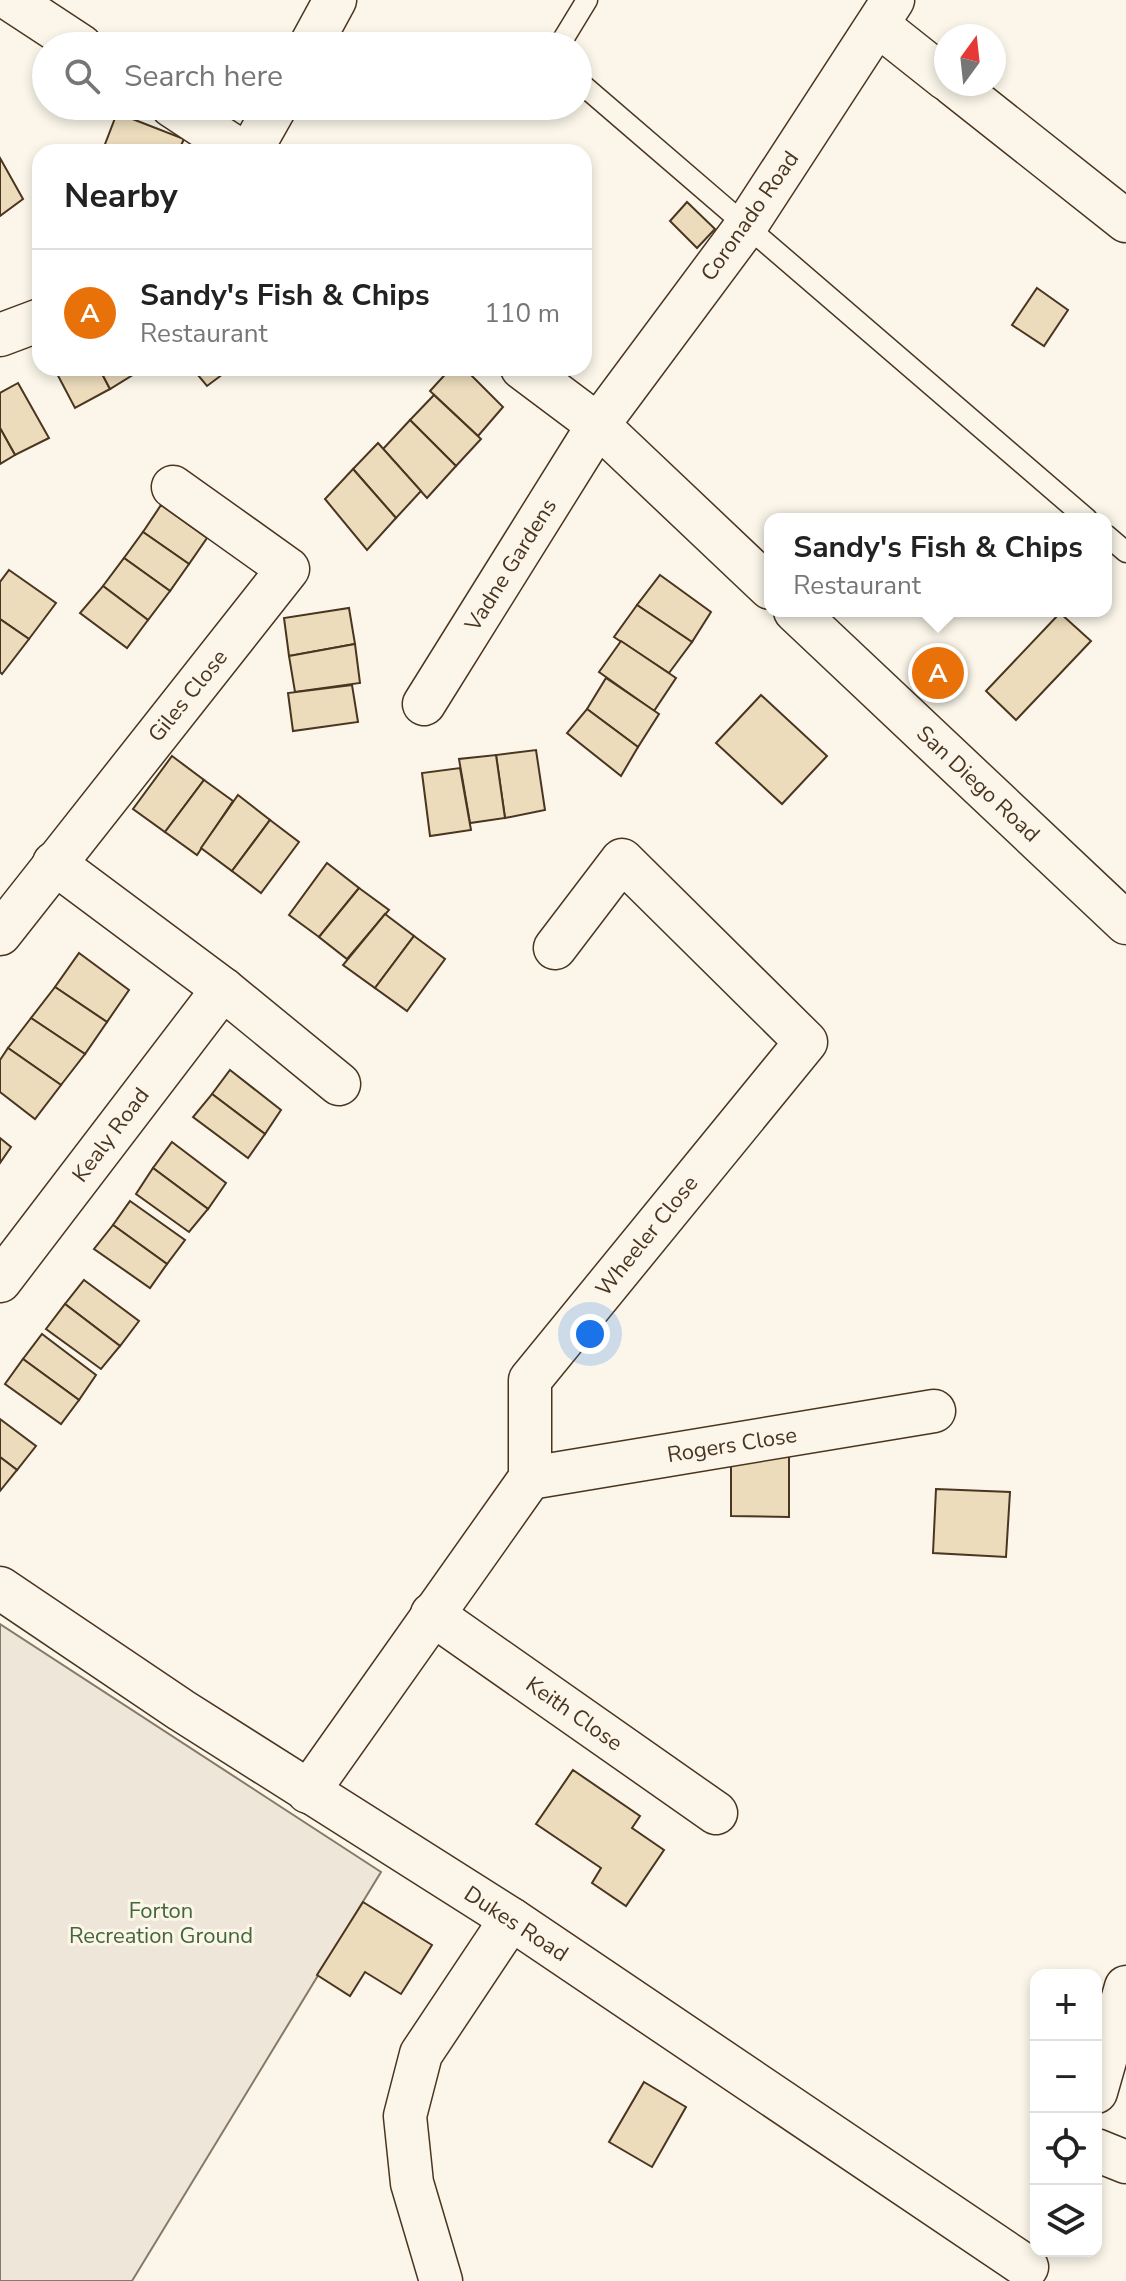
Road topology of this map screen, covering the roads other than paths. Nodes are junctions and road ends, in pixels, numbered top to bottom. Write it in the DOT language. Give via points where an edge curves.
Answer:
graph roads {
  1 [pos="11,0"];
  2 [pos="335,0"];
  3 [pos="587,0"];
  4 [pos="886,12"];
  5 [pos="60,32"];
  6 [pos="318,32"];
  7 [pos="568,32"];
  8 [pos="934,66"];
  9 [pos="592,93"];
  10 [pos="968,96"];
  11 [pos="193,120"];
  12 [pos="268,120"];
  13 [pos="230,144"];
  14 [pos="255,144"];
  15 [pos="1126,221"];
  16 [pos="746,226"];
  17 [pos="32,323"];
  18 [pos="0,335"];
  19 [pos="533,376"];
  20 [pos="598,425"];
  21 [pos="173,487"];
  22 [pos="1080,513"];
  23 [pos="764,582"];
  24 [pos="801,617"];
  25 [pos="424,704"];
  26 [pos="54,863"];
  27 [pos="1126,923"];
  28 [pos="0,934"];
  29 [pos="555,948"];
  30 [pos="223,989"];
  31 [pos="339,1084"];
  32 [pos="0,1281"];
  33 [pos="934,1411"];
  34 [pos="530,1478"];
  35 [pos="0,1588"];
  36 [pos="432,1614"];
  37 [pos="308,1792"];
  38 [pos="716,1813"];
  39 [pos="511,1919"];
  40 [pos="1126,1987"];
  41 [pos="1102,2071"];
  42 [pos="1102,2152"];
  43 [pos="1126,2162"];
  44 [pos="1028,2265"];
  45 [pos="441,2281"];
  1 -- 5 [label="street"];
  2 -- 6 [label="street"];
  3 -- 7 [label="lane"];
  4 -- 8 [label="street"];
  4 -- 16 [label="street, Coronado Road"];
  9 -- 16 [label="lane"];
  10 -- 15 [label="street"];
  11 -- 13 [label="street"];
  12 -- 14 [label="street"];
  16 -- 20 [label="street, Coronado Road"];
  16 -- 22 [label="lane"];
  17 -- 18 [label="street"];
  19 -- 20 [label="street"];
  20 -- 23 [label="street"];
  20 -- 25 [label="street, Vadne Gardens"];
  21 -- 26 [label="street, Giles Close" via="288,569"];
  24 -- 27 [label="street, San Diego Road"];
  26 -- 28 [label="street, Giles Close"];
  26 -- 30 [label="street"];
  29 -- 34 [label="street, Wheeler Close" via="622,860 806,1042 530,1380"];
  30 -- 31 [label="street"];
  30 -- 32 [label="street, Kealy Road"];
  33 -- 34 [label="street, Rogers Close"];
  34 -- 36 [label="street"];
  35 -- 37 [label="street, Dukes Road"];
  36 -- 37 [label="street"];
  36 -- 38 [label="street, Keith Close"];
  37 -- 39 [label="street, Dukes Road"];
  39 -- 44 [label="street, Dukes Road"];
  39 -- 45 [label="street" via="421,2054 405,2116 412,2183"];
  40 -- 41 [label="street"];
  42 -- 43 [label="street"];
}
